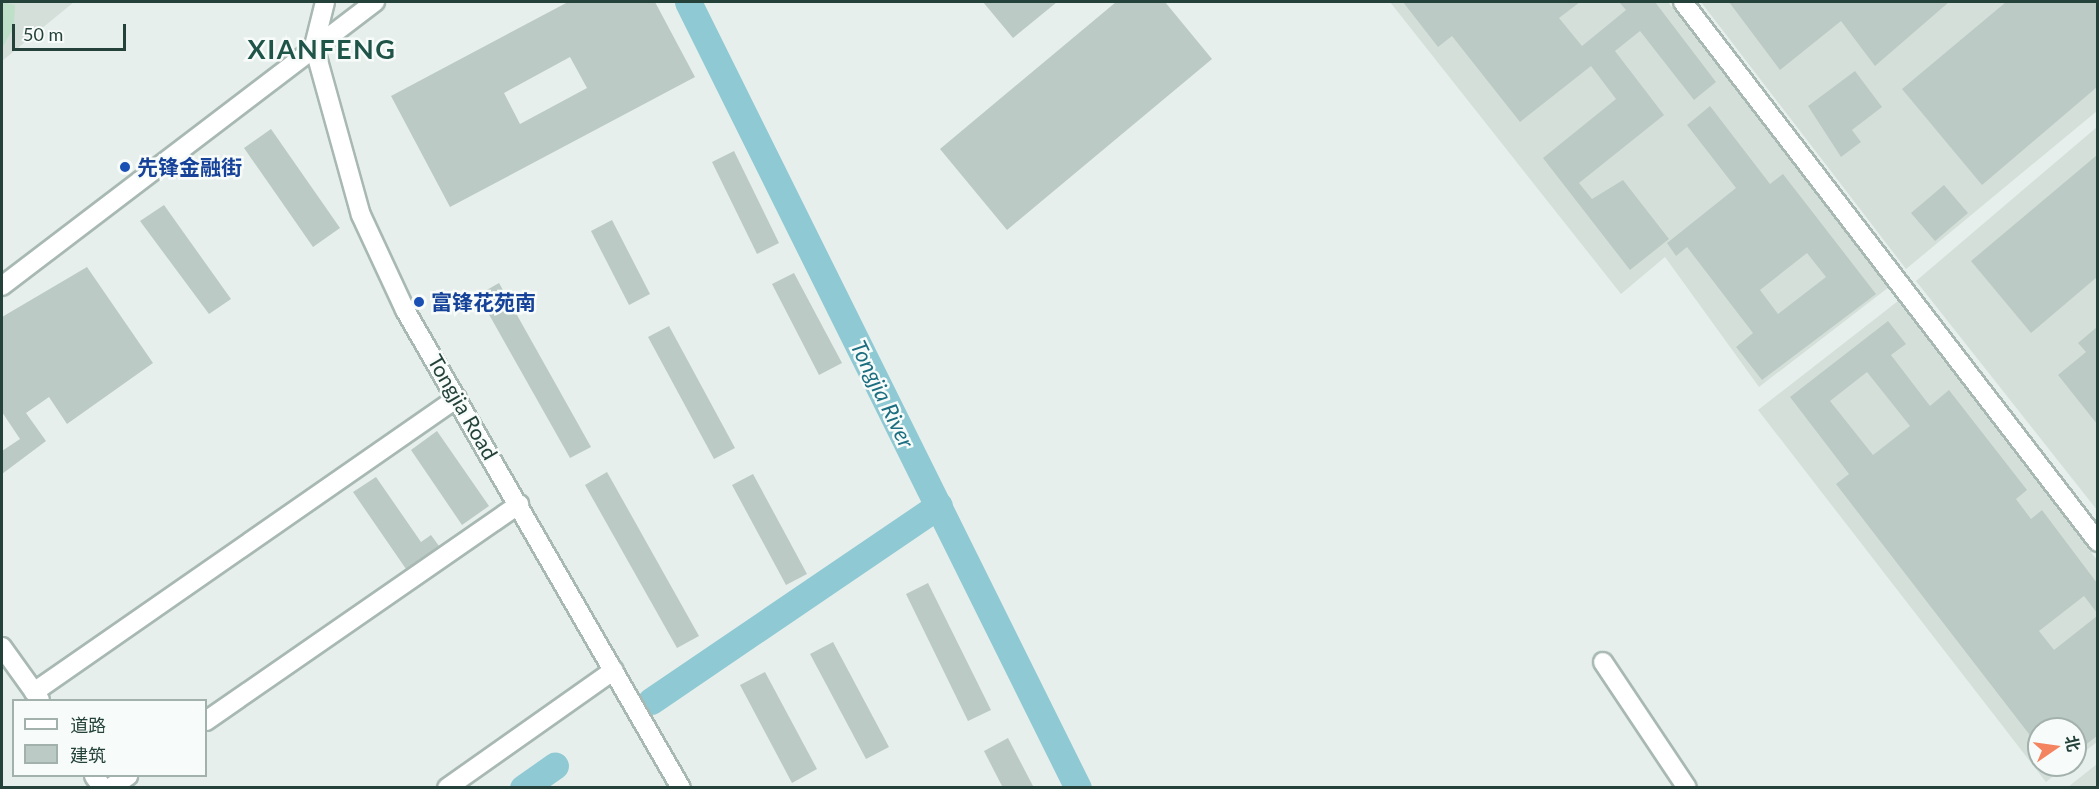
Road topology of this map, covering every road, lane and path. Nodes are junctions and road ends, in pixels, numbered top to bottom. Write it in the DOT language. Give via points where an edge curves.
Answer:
graph roads {
  1 [pos="325,2"];
  2 [pos="375,2"];
  3 [pos="1683,2"];
  4 [pos="314,45"];
  5 [pos="2,286"];
  6 [pos="457,398"];
  7 [pos="519,504"];
  8 [pos="2097,542"];
  9 [pos="2,647"];
  10 [pos="1603,662"];
  11 [pos="614,670"];
  12 [pos="37,696"];
  13 [pos="207,720"];
  14 [pos="126,777"];
  15 [pos="110,788"];
  16 [pos="447,788"];
  17 [pos="681,788"];
  18 [pos="1687,788"];
  1 -- 4 [label="street, Tongjia Road"];
  2 -- 4 [label="street"];
  3 -- 8 [label="street"];
  4 -- 5 [label="street"];
  4 -- 6 [label="street, Tongjia Road" via="361,215 405,310"];
  6 -- 7 [label="street, Tongjia Road"];
  6 -- 12 [label="street"];
  7 -- 11 [label="street, Tongjia Road"];
  7 -- 13 [label="street"];
  9 -- 12 [label="street"];
  10 -- 18 [label="street"];
  11 -- 16 [label="street"];
  11 -- 17 [label="street, Tongjia Road"];
  14 -- 15 [label="street"];
}
